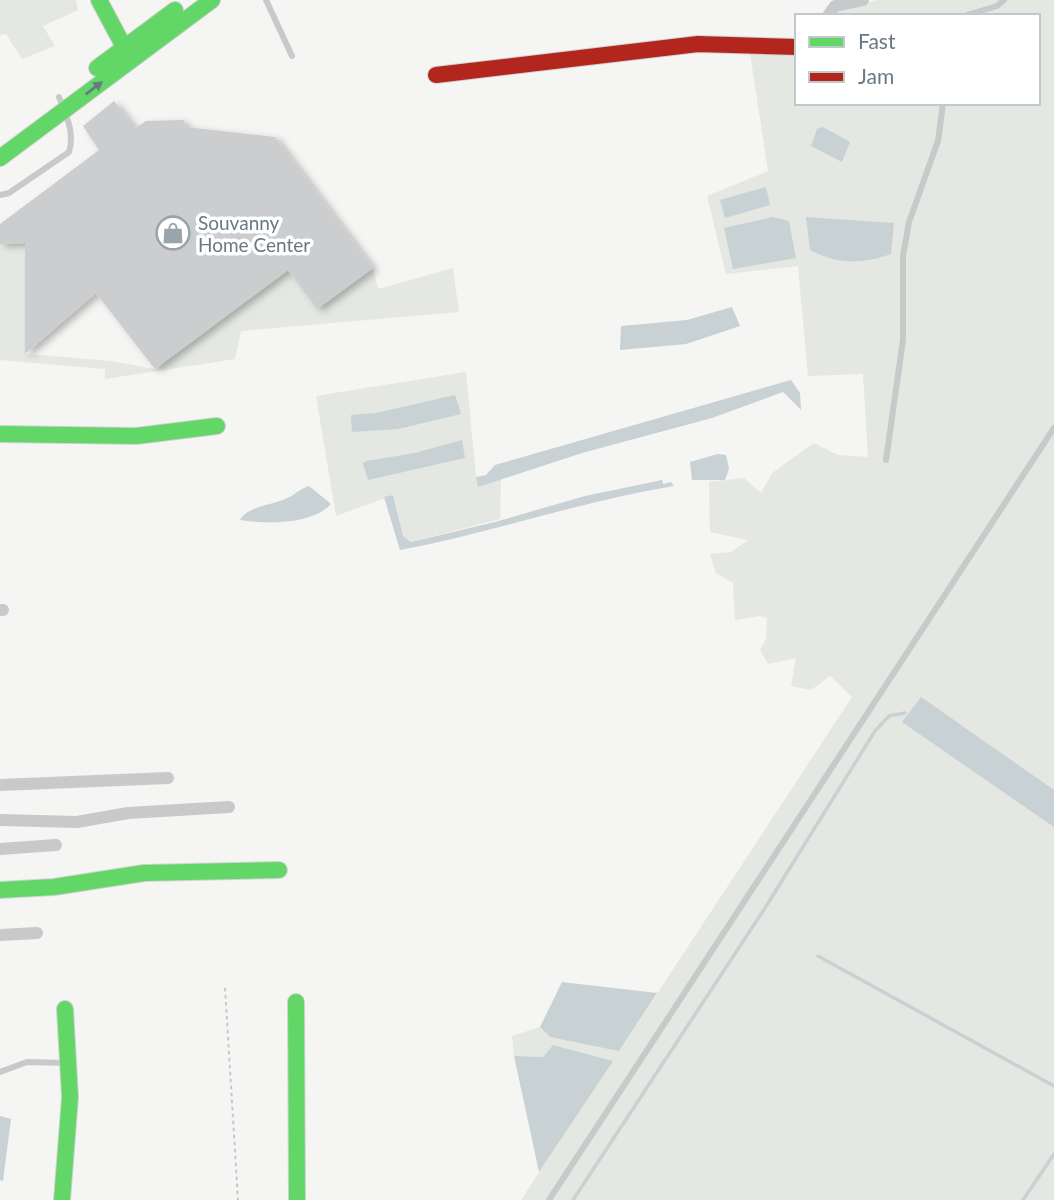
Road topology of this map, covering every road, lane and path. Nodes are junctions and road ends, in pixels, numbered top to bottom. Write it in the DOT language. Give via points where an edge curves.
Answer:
graph roads {
  1 [pos="99,0"];
  2 [pos="188,0"];
  3 [pos="212,0"];
  4 [pos="266,0"];
  5 [pos="863,0"];
  6 [pos="1004,0"];
  7 [pos="829,14"];
  8 [pos="971,14"];
  9 [pos="124,47"];
  10 [pos="795,47"];
  11 [pos="292,56"];
  12 [pos="436,75"];
  13 [pos="61,104"];
  14 [pos="943,105"];
  15 [pos="0,140"];
  16 [pos="0,158"];
  17 [pos="0,195"];
  18 [pos="217,426"];
  19 [pos="1054,428"];
  20 [pos="0,434"];
  21 [pos="886,460"];
  22 [pos="168,778"];
  23 [pos="0,785"];
  24 [pos="229,807"];
  25 [pos="0,820"];
  26 [pos="56,845"];
  27 [pos="0,849"];
  28 [pos="279,870"];
  29 [pos="0,890"];
  30 [pos="37,933"];
  31 [pos="0,935"];
  32 [pos="225,988"];
  33 [pos="296,1002"];
  34 [pos="65,1009"];
  35 [pos="68,1063"];
  36 [pos="0,1072"];
  37 [pos="62,1200"];
  38 [pos="238,1200"];
  39 [pos="297,1200"];
  40 [pos="549,1200"];
  1 -- 9 [label="main road"];
  2 -- 9 [label="main road"];
  13 -- 3 [label="main road, one-way"];
  4 -- 11 [label="lane"];
  5 -- 7 [label="street" via="835,6"];
  6 -- 8 [label="lane"];
  9 -- 13 [label="main road"];
  10 -- 12 [label="main road" via="698,44"];
  13 -- 15 [label="main road"];
  13 -- 16 [label="main road"];
  13 -- 17 [label="lane" via="72,141 69,152"];
  14 -- 21 [label="lane" via="937,141 909,222 903,256 903,340"];
  18 -- 20 [label="main road" via="100,438"];
  19 -- 40 [label="lane"];
  22 -- 23 [label="street"];
  24 -- 25 [label="street" via="128,813 77,822"];
  26 -- 27 [label="street"];
  28 -- 29 [label="main road" via="144,873"];
  30 -- 31 [label="street"];
  32 -- 38 [label="path"];
  33 -- 39 [label="main road"];
  34 -- 35 [label="main road"];
  35 -- 36 [label="lane" via="27,1062"];
  35 -- 37 [label="main road"];
}
